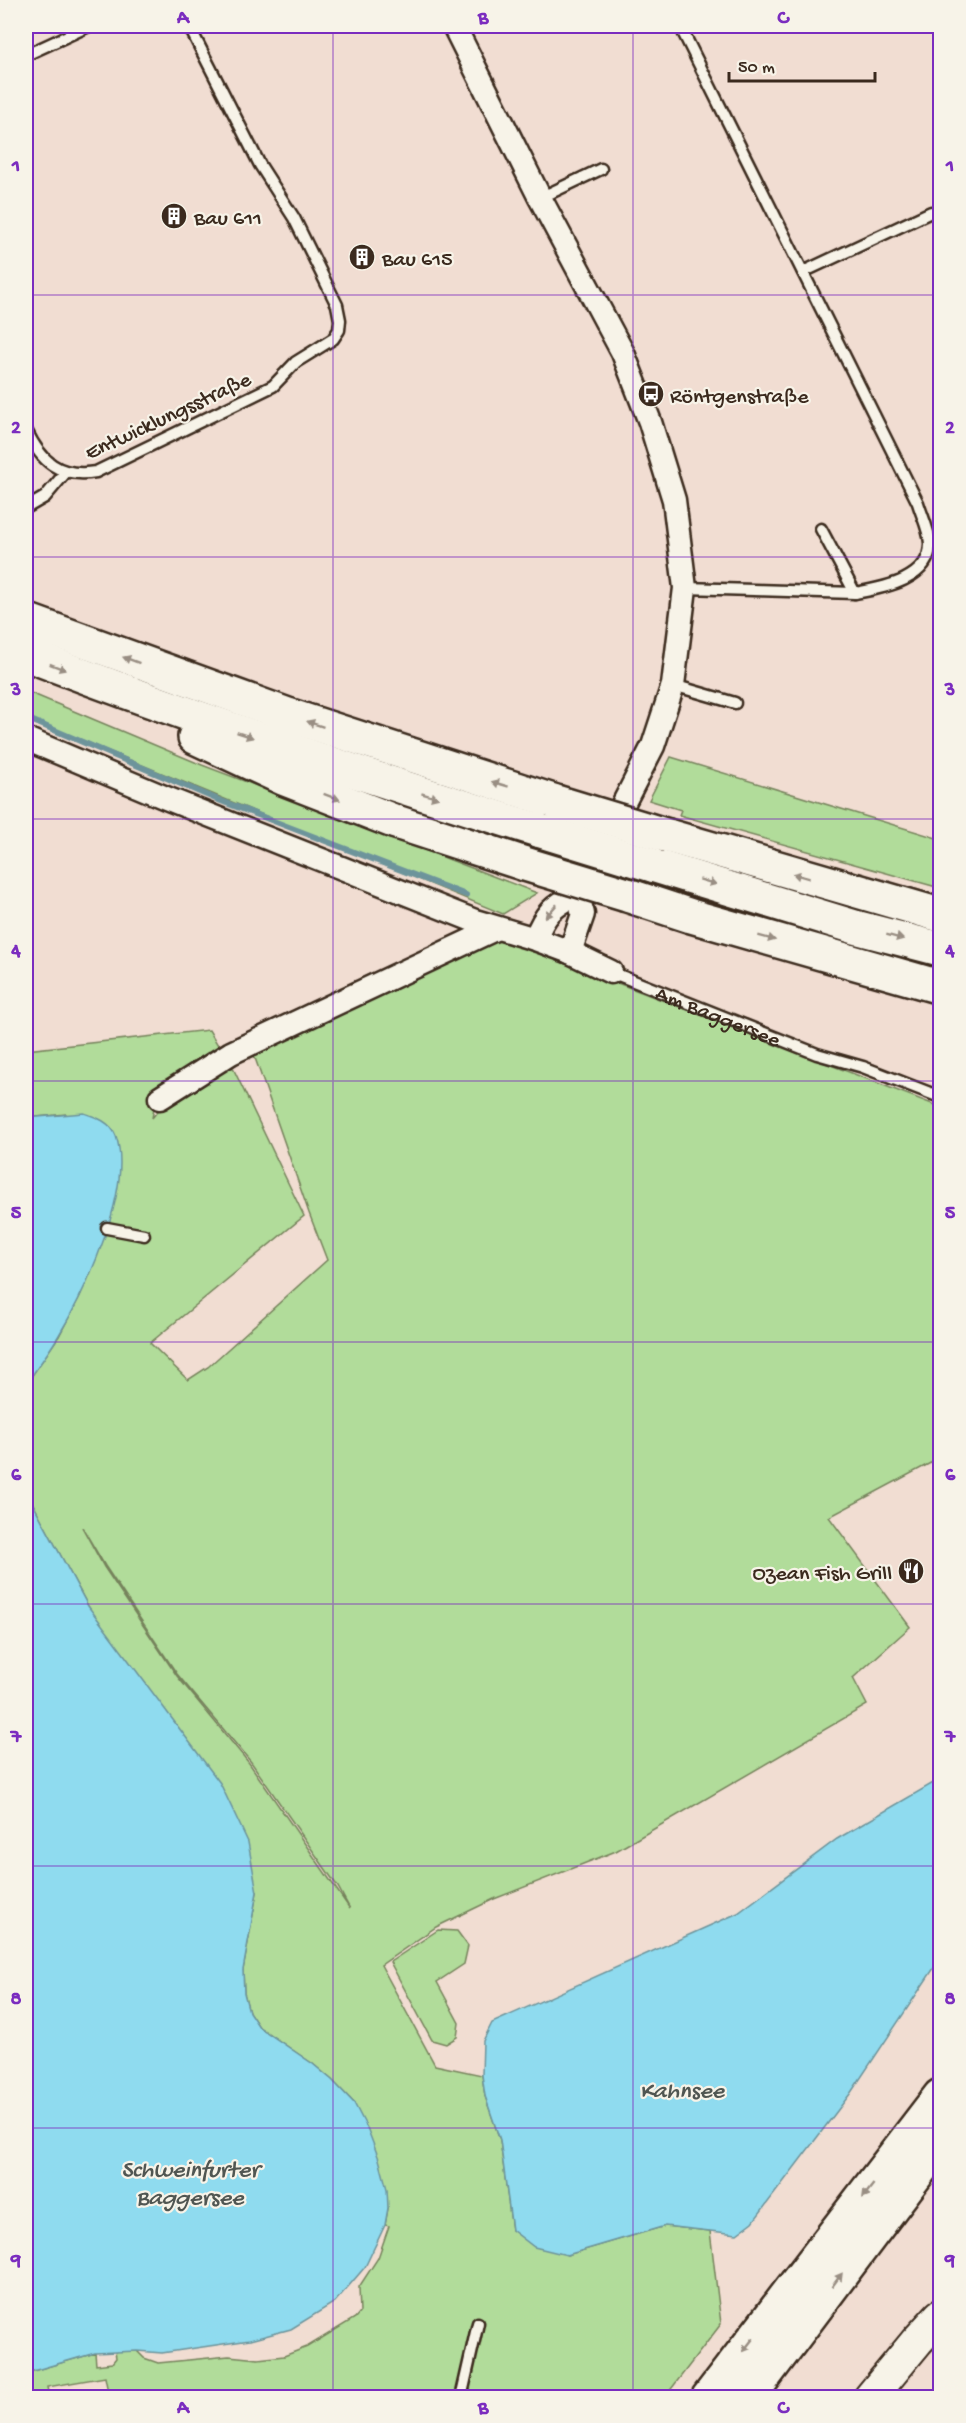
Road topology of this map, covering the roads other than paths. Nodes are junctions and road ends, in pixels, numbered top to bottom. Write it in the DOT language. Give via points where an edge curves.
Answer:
graph roads {
  1 [pos="89,26"];
  2 [pos="189,26"];
  3 [pos="454,26"];
  4 [pos="680,26"];
  5 [pos="26,55"];
  6 [pos="601,169"];
  7 [pos="540,198"];
  8 [pos="931,212"];
  9 [pos="803,272"];
  10 [pos="26,430"];
  11 [pos="66,472"];
  12 [pos="26,508"];
  13 [pos="821,529"];
  14 [pos="940,550"];
  15 [pos="928,557"];
  16 [pos="685,588"];
  17 [pos="855,593"];
  18 [pos="26,620"];
  19 [pos="26,654"];
  20 [pos="91,679"];
  21 [pos="673,685"];
  22 [pos="735,703"];
  23 [pos="26,739"];
  24 [pos="577,894"];
  25 [pos="940,915"];
  26 [pos="497,928"];
  27 [pos="535,939"];
  28 [pos="940,950"];
  29 [pos="570,952"];
  30 [pos="611,972"];
  31 [pos="932,986"];
  32 [pos="940,1097"];
  33 [pos="160,1098"];
  34 [pos="107,1228"];
  35 [pos="144,1235"];
  36 [pos="940,2096"];
  37 [pos="940,2143"];
  38 [pos="940,2316"];
  39 [pos="478,2323"];
  40 [pos="461,2397"];
  41 [pos="708,2397"];
  42 [pos="747,2397"];
  43 [pos="870,2397"];
  1 -- 5 [label="lane"];
  2 -- 11 [label="lane, Entwicklungsstraße" via="337,305 339,330 333,339 296,362 273,386 96,472"];
  3 -- 7 [label="street"];
  4 -- 9 [label="lane"];
  6 -- 7 [label="lane"];
  7 -- 16 [label="street" via="623,353 641,398 674,500"];
  8 -- 9 [label="lane"];
  9 -- 15 [label="lane" via="918,503 928,532"];
  10 -- 11 [label="lane, Entwicklungsstraße" via="42,458"];
  11 -- 12 [label="lane" via="45,497"];
  13 -- 17 [label="lane"];
  14 -- 15 [label="lane"];
  15 -- 17 [label="lane" via="916,573 877,589"];
  16 -- 17 [label="lane"];
  16 -- 21 [label="street"];
  25 -- 18 [label="highway, one-way, bridge" via="556,802 299,719"];
  19 -- 20 [label="highway, one-way"];
  20 -- 28 [label="highway, one-way, bridge" via="271,744 541,831"];
  20 -- 31 [label="highway, one-way, bridge" via="183,732 283,778 396,822 690,916"];
  21 -- 22 [label="lane"];
  21 -- 24 [label="street" via="653,746"];
  23 -- 26 [label="street, Am Baggersee"];
  24 -- 27 [label="street, one-way" via="556,904 542,921"];
  24 -- 29 [label="street" via="583,914"];
  26 -- 27 [label="street, Am Baggersee"];
  26 -- 33 [label="street" via="231,1053"];
  27 -- 29 [label="street, Am Baggersee"];
  29 -- 30 [label="street, Am Baggersee"];
  30 -- 32 [label="lane, Am Baggersee" via="817,1054"];
  34 -- 35 [label="lane"];
  36 -- 41 [label="highway, one-way"];
  42 -- 37 [label="highway, one-way"];
  38 -- 43 [label="main road"];
  39 -- 40 [label="lane"];
}
